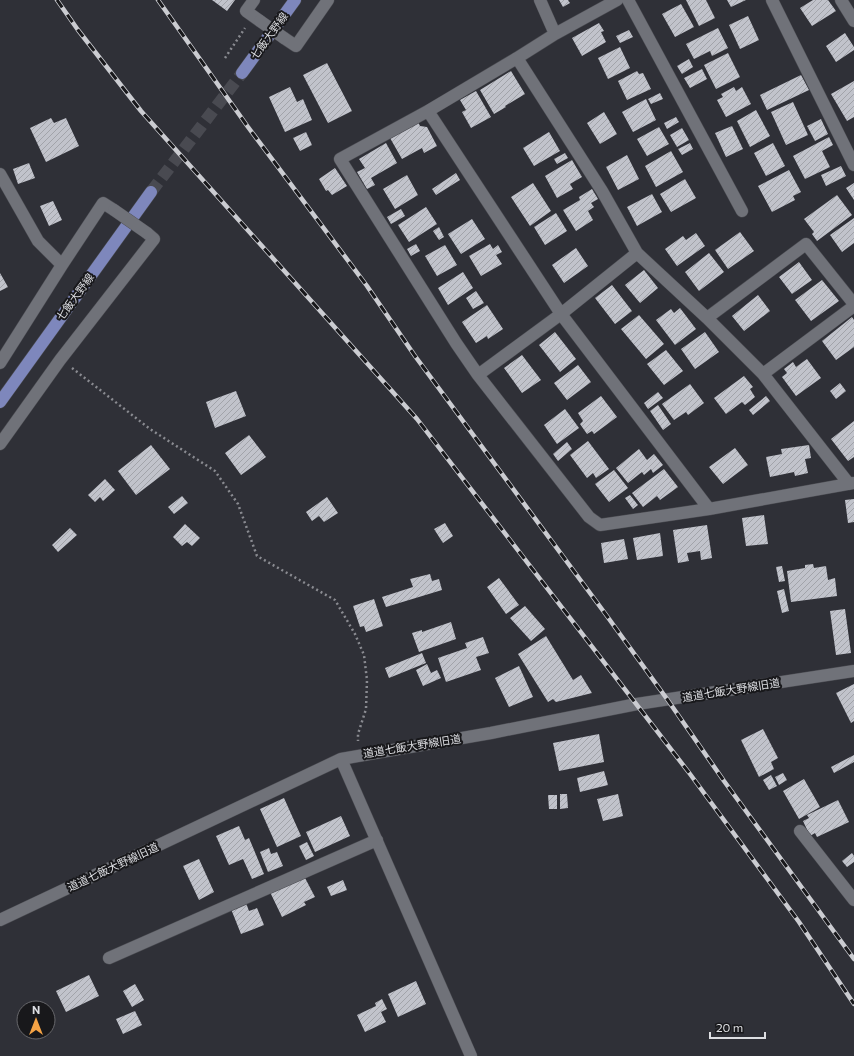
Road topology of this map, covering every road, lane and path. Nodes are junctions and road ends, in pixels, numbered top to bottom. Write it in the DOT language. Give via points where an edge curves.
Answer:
graph roads {
  1 [pos="254,0"];
  2 [pos="295,0"];
  3 [pos="328,0"];
  4 [pos="540,0"];
  5 [pos="617,0"];
  6 [pos="628,0"];
  7 [pos="772,0"];
  8 [pos="841,0"];
  9 [pos="257,18"];
  10 [pos="854,21"];
  11 [pos="555,34"];
  12 [pos="225,58"];
  13 [pos="517,58"];
  14 [pos="242,73"];
  15 [pos="428,111"];
  16 [pos="854,165"];
  17 [pos="0,174"];
  18 [pos="150,192"];
  19 [pos="742,212"];
  20 [pos="637,253"];
  21 [pos="62,265"];
  22 [pos="854,305"];
  23 [pos="561,314"];
  24 [pos="707,318"];
  25 [pos="60,360"];
  26 [pos="0,363"];
  27 [pos="763,374"];
  28 [pos="478,375"];
  29 [pos="0,402"];
  30 [pos="0,444"];
  31 [pos="851,483"];
  32 [pos="710,509"];
  33 [pos="854,671"];
  34 [pos="358,755"];
  35 [pos="342,758"];
  36 [pos="800,831"];
  37 [pos="377,840"];
  38 [pos="854,900"];
  39 [pos="0,920"];
  40 [pos="109,958"];
  41 [pos="471,1056"];
  1 -- 9 [label="street" via="246,11"];
  2 -- 14 [label="main road, 七飯大野線"];
  3 -- 9 [label="street, bridge" via="296,46"];
  4 -- 11 [label="street"];
  5 -- 11 [label="street"];
  6 -- 19 [label="street"];
  7 -- 16 [label="street"];
  8 -- 10 [label="street"];
  9 -- 12 [label="path"];
  11 -- 13 [label="street"];
  13 -- 15 [label="street"];
  13 -- 20 [label="street" via="602,191"];
  15 -- 23 [label="street"];
  15 -- 28 [label="street" via="340,159"];
  17 -- 21 [label="street" via="38,241"];
  18 -- 29 [label="main road, 七飯大野線"];
  20 -- 23 [label="street"];
  20 -- 24 [label="street"];
  21 -- 25 [label="street, bridge" via="103,204 154,239"];
  21 -- 26 [label="street"];
  22 -- 24 [label="street" via="806,244"];
  22 -- 27 [label="street"];
  23 -- 28 [label="street"];
  23 -- 32 [label="street"];
  24 -- 27 [label="street"];
  25 -- 30 [label="street"];
  25 -- 34 [label="path" via="77,370 150,428 215,471 238,504 257,556 335,600 356,634 364,655 367,680 366,709 358,734"];
  27 -- 31 [label="street"];
  28 -- 32 [label="street" via="589,517 600,525"];
  31 -- 32 [label="street"];
  33 -- 34 [label="street, 道道七飯大野線旧道" via="637,704 491,733"];
  34 -- 35 [label="street, 道道七飯大野線旧道"];
  35 -- 37 [label="street"];
  35 -- 39 [label="street, 道道七飯大野線旧道"];
  36 -- 38 [label="street"];
  37 -- 40 [label="street"];
  37 -- 41 [label="street"];
}
